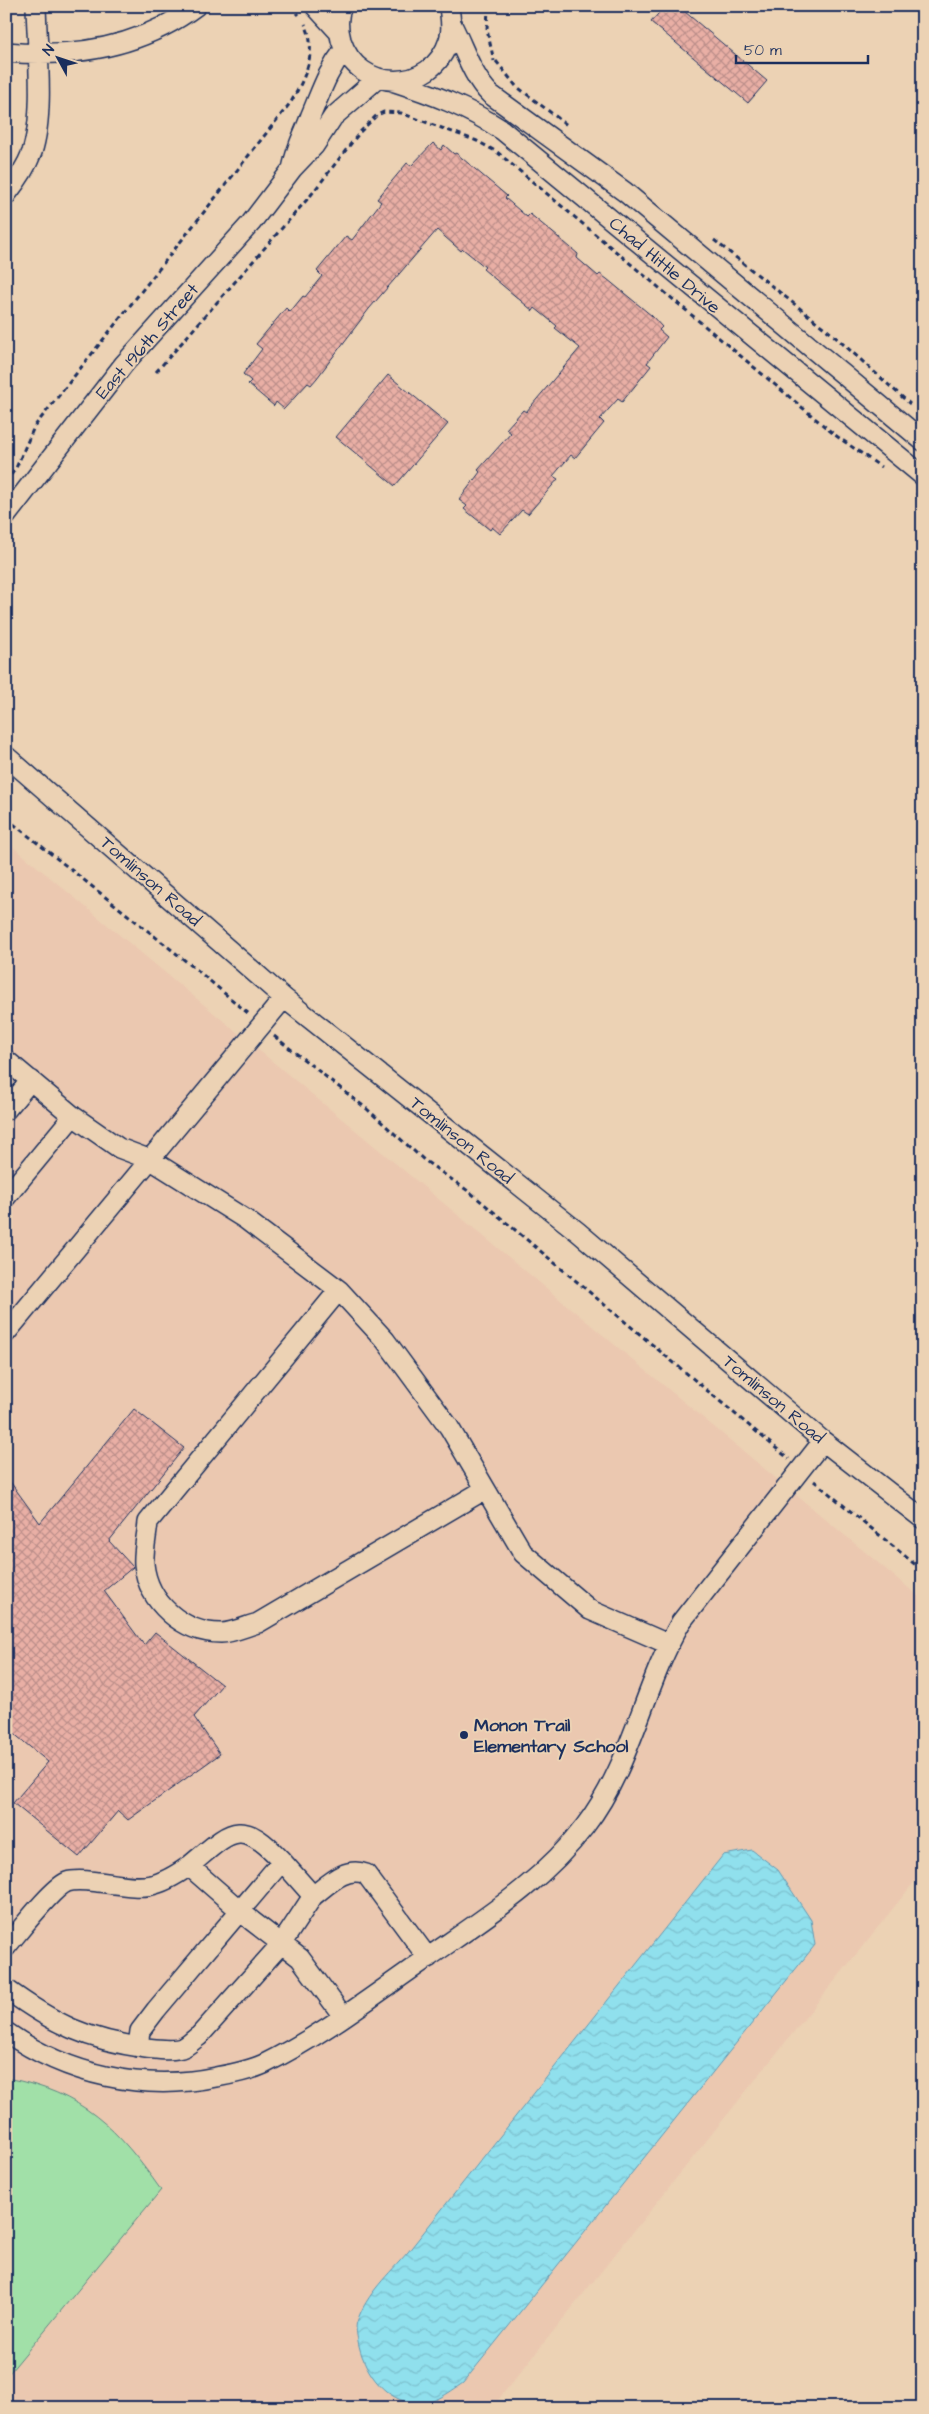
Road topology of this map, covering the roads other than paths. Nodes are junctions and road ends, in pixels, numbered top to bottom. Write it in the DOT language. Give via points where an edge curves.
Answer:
graph roads {
  1 [pos="36,6"];
  2 [pos="196,6"];
  3 [pos="316,6"];
  4 [pos="342,6"];
  5 [pos="450,11"];
  6 [pos="338,32"];
  7 [pos="344,50"];
  8 [pos="6,52"];
  9 [pos="38,55"];
  10 [pos="385,80"];
  11 [pos="292,169"];
  12 [pos="6,195"];
  13 [pos="923,441"];
  14 [pos="917,482"];
  15 [pos="6,516"];
  16 [pos="6,756"];
  17 [pos="284,998"];
  18 [pos="6,1060"];
  19 [pos="31,1080"];
  20 [pos="6,1110"];
  21 [pos="73,1116"];
  22 [pos="151,1160"];
  23 [pos="6,1197"];
  24 [pos="339,1290"];
  25 [pos="6,1333"];
  26 [pos="823,1441"];
  27 [pos="484,1490"];
  28 [pos="923,1519"];
  29 [pos="668,1644"];
  30 [pos="282,1861"];
  31 [pos="189,1866"];
  32 [pos="313,1896"];
  33 [pos="240,1910"];
  34 [pos="282,1943"];
  35 [pos="6,1947"];
  36 [pos="428,1958"];
  37 [pos="6,1989"];
  38 [pos="343,2016"];
  39 [pos="6,2032"];
  40 [pos="138,2047"];
  1 -- 9 [label="street"];
  2 -- 9 [label="street" via="161,29 114,46"];
  3 -- 6 [label="street"];
  4 -- 6 [label="street"];
  5 -- 10 [label="street" via="450,40 441,57 427,71 409,79"];
  5 -- 13 [label="street, Chad Hittle Drive" via="473,70 490,94 633,198"];
  6 -- 7 [label="street"];
  7 -- 10 [label="street, Chad Hittle Drive" via="355,65"];
  7 -- 11 [label="street, East 196th Street" via="329,70 297,145"];
  8 -- 9 [label="street"];
  9 -- 12 [label="street" via="38,115 34,142 24,169"];
  10 -- 11 [label="street, East 196th Street" via="333,117 314,146"];
  10 -- 14 [label="street, Chad Hittle Drive" via="444,98 502,130"];
  11 -- 15 [label="street, East 196th Street" via="246,229 124,364"];
  16 -- 17 [label="street, Tomlinson Road"];
  17 -- 22 [label="street"];
  17 -- 26 [label="street, Tomlinson Road" via="578,1232"];
  18 -- 19 [label="street"];
  19 -- 20 [label="street"];
  19 -- 21 [label="street"];
  21 -- 22 [label="street" via="119,1148"];
  21 -- 23 [label="street"];
  22 -- 24 [label="street" via="245,1220"];
  22 -- 25 [label="street"];
  24 -- 27 [label="street" via="385,1340 449,1427"];
  24 -- 27 [label="street" via="148,1522 144,1564 151,1593 178,1620 197,1630 222,1633 258,1623"];
  26 -- 28 [label="street, Tomlinson Road"];
  26 -- 29 [label="street" via="697,1600"];
  27 -- 29 [label="street" via="523,1552 590,1610"];
  29 -- 36 [label="street" via="619,1770 586,1825 544,1871 508,1902"];
  30 -- 31 [label="street" via="267,1844 242,1832 228,1834"];
  30 -- 32 [label="street"];
  30 -- 33 [label="street"];
  31 -- 33 [label="street"];
  31 -- 35 [label="street" via="162,1883 146,1888 87,1881 67,1882 55,1891"];
  32 -- 34 [label="street"];
  32 -- 36 [label="street" via="351,1871 366,1874"];
  33 -- 34 [label="street"];
  33 -- 40 [label="street" via="140,2031"];
  34 -- 38 [label="street" via="300,1958"];
  34 -- 40 [label="street" via="199,2036 183,2048"];
  36 -- 38 [label="street"];
  37 -- 40 [label="street" via="50,2019 75,2031 111,2043"];
  38 -- 39 [label="street" via="262,2065 225,2076 175,2083 144,2083 91,2074 35,2050"];
}
